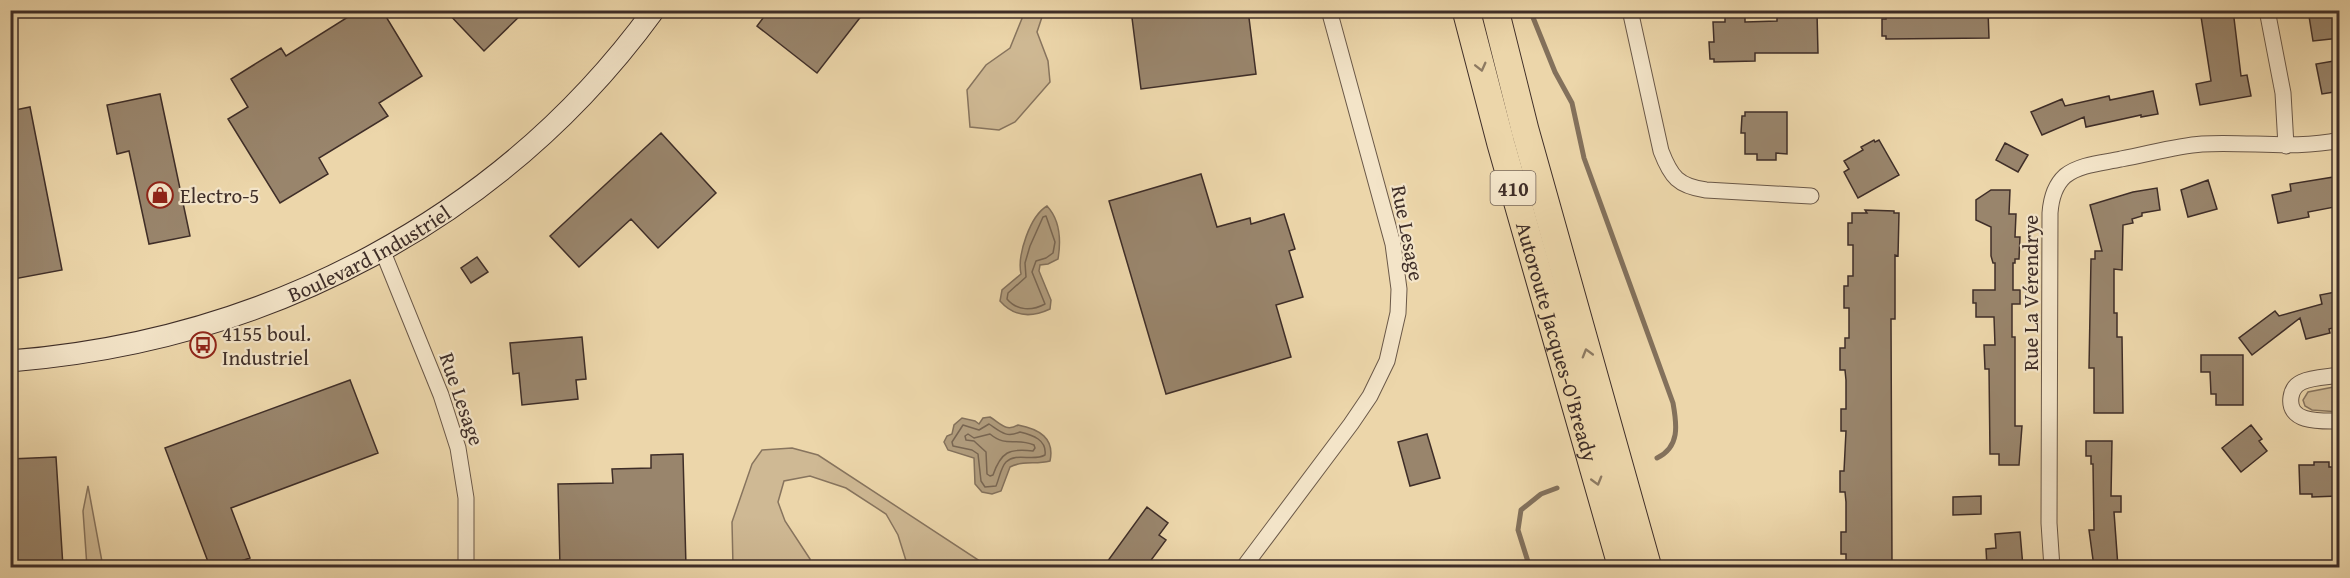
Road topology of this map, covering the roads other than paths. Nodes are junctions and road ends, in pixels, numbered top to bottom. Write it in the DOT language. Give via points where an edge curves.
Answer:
graph roads {
  1 [pos="654,10"];
  2 [pos="1329,10"];
  3 [pos="1467,10"];
  4 [pos="1495,10"];
  5 [pos="1630,10"];
  6 [pos="2267,10"];
  7 [pos="2340,140"];
  8 [pos="2286,146"];
  9 [pos="1811,196"];
  10 [pos="382,252"];
  11 [pos="10,361"];
  12 [pos="2340,375"];
  13 [pos="2340,421"];
  14 [pos="466,567"];
  15 [pos="1243,567"];
  16 [pos="1622,567"];
  17 [pos="1648,567"];
  18 [pos="2052,567"];
  1 -- 10 [label="main road, Boulevard Industriel" via="597,82 546,134 459,203"];
  2 -- 15 [label="street, Rue Lesage" via="1393,244 1398,313 1387,361 1370,396"];
  3 -- 16 [label="highway, Autoroute Jacques-O'Bready / 410, one-way" via="1504,155"];
  17 -- 4 [label="highway, Autoroute Jacques-O'Bready / 410, one-way"];
  5 -- 9 [label="street" via="1661,151 1677,180 1706,190"];
  6 -- 8 [label="street" via="2283,93"];
  7 -- 8 [label="street, Rue La Vérendrye"];
  8 -- 18 [label="street, Rue La Vérendrye" via="2220,144 2167,149 2081,168 2058,183 2050,213"];
  10 -- 11 [label="main road, Boulevard Industriel" via="267,303 193,327 80,354"];
  10 -- 14 [label="street, Rue Lesage" via="456,439 466,498"];
  12 -- 13 [label="street" via="2305,380 2291,395 2297,414 2303,418"];
}
